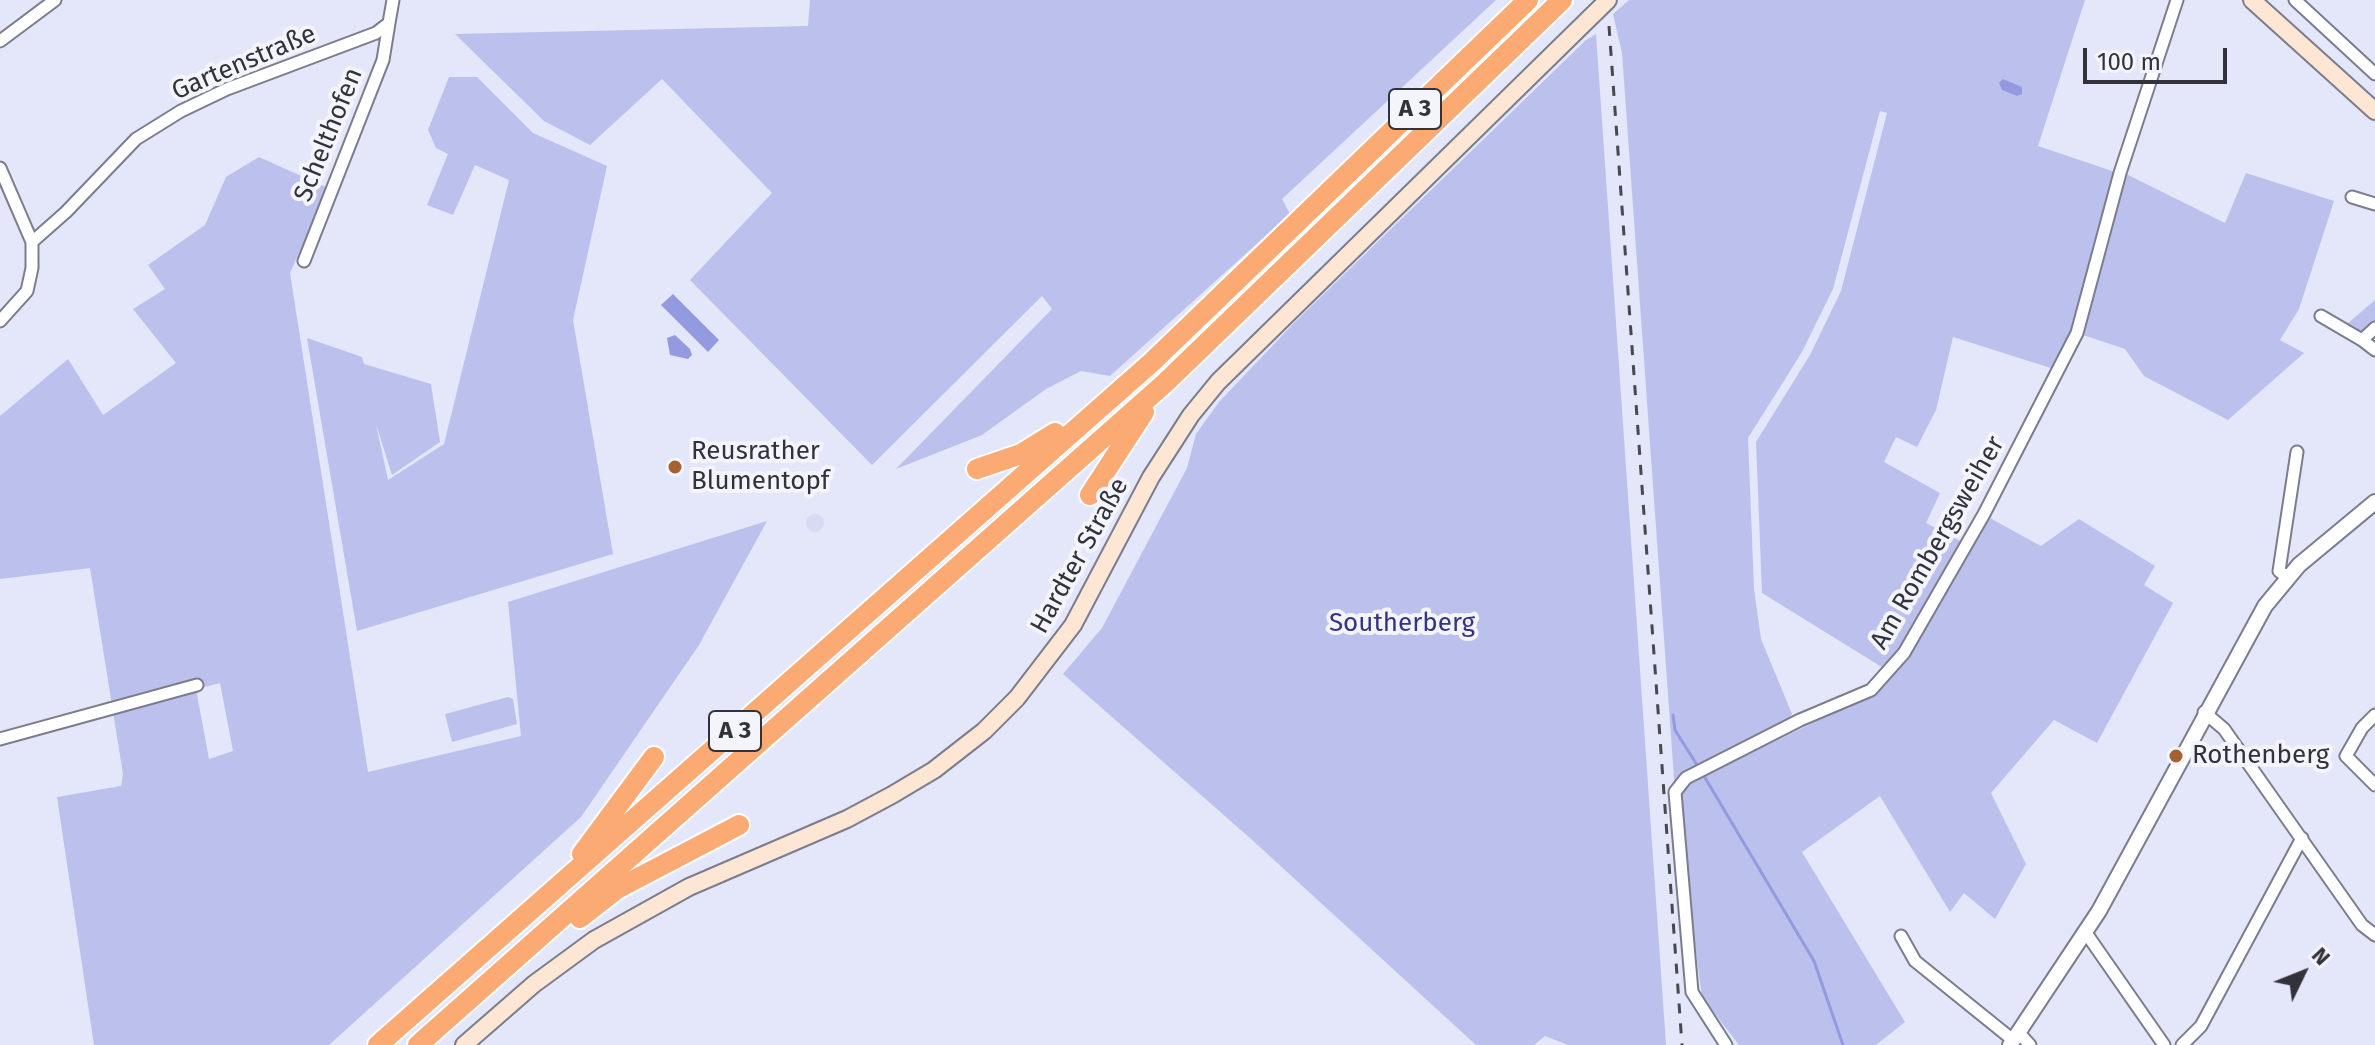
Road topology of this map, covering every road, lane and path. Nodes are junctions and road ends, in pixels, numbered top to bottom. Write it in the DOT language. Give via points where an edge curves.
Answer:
graph roads {
  1 [pos="55,0"];
  2 [pos="393,0"];
  3 [pos="1528,0"];
  4 [pos="1562,0"];
  5 [pos="1608,0"];
  6 [pos="2177,0"];
  7 [pos="2252,0"];
  8 [pos="2295,0"];
  9 [pos="389,23"];
  10 [pos="0,41"];
  11 [pos="2375,74"];
  12 [pos="2375,111"];
  13 [pos="0,168"];
  14 [pos="2352,197"];
  15 [pos="2375,204"];
  16 [pos="32,242"];
  17 [pos="304,261"];
  18 [pos="2321,316"];
  19 [pos="0,321"];
  20 [pos="2375,328"];
  21 [pos="2362,340"];
  22 [pos="2375,350"];
  23 [pos="1165,383"];
  24 [pos="1090,416"];
  25 [pos="2297,452"];
  26 [pos="977,469"];
  27 [pos="1090,495"];
  28 [pos="2375,502"];
  29 [pos="2287,577"];
  30 [pos="197,685"];
  31 [pos="2204,712"];
  32 [pos="2375,715"];
  33 [pos="0,739"];
  34 [pos="654,757"];
  35 [pos="2375,785"];
  36 [pos="739,825"];
  37 [pos="2302,838"];
  38 [pos="539,906"];
  39 [pos="2086,933"];
  40 [pos="2375,935"];
  41 [pos="1901,936"];
  42 [pos="529,946"];
  43 [pos="2014,1040"];
  44 [pos="378,1045"];
  45 [pos="418,1045"];
  46 [pos="464,1045"];
  47 [pos="1726,1045"];
  48 [pos="2030,1045"];
  49 [pos="2164,1045"];
  50 [pos="2182,1045"];
  1 -- 10 [label="street"];
  2 -- 9 [label="street"];
  3 -- 24 [label="highway, A 3"];
  4 -- 23 [label="highway, A 3"];
  5 -- 46 [label="main road, Hardter Straße" via="1218,382 1151,477 1073,625 1017,698 984,731 892,795 689,887 594,940"];
  6 -- 47 [label="street, Am Rombergsweiher" via="2120,173 2077,333 1912,640 1871,690 1686,778 1675,792 1692,992"];
  7 -- 12 [label="main road"];
  8 -- 11 [label="street"];
  9 -- 16 [label="street, Gartenstraße" via="376,33 181,111 136,139"];
  9 -- 17 [label="street, Schelthofen" via="383,60"];
  13 -- 16 [label="street"];
  14 -- 15 [label="street"];
  16 -- 19 [label="street" via="27,291"];
  18 -- 21 [label="street"];
  20 -- 21 [label="street"];
  21 -- 22 [label="street"];
  23 -- 27 [label="highway"];
  23 -- 42 [label="highway, A 3"];
  24 -- 26 [label="highway" via="1067,423 1021,454"];
  24 -- 38 [label="highway, A 3"];
  25 -- 29 [label="street" via="2279,571"];
  28 -- 29 [label="street"];
  29 -- 31 [label="street"];
  30 -- 33 [label="street"];
  31 -- 37 [label="street" via="2224,729"];
  31 -- 39 [label="street"];
  32 -- 35 [label="street" via="2346,756"];
  34 -- 38 [label="highway"];
  36 -- 42 [label="highway" via="617,889 556,938"];
  37 -- 40 [label="street" via="2362,925"];
  37 -- 50 [label="street" via="2201,1026"];
  38 -- 44 [label="highway, A 3"];
  39 -- 43 [label="street"];
  39 -- 49 [label="street"];
  41 -- 43 [label="street" via="1915,961"];
  42 -- 45 [label="highway, A 3"];
  43 -- 48 [label="street"];
}
